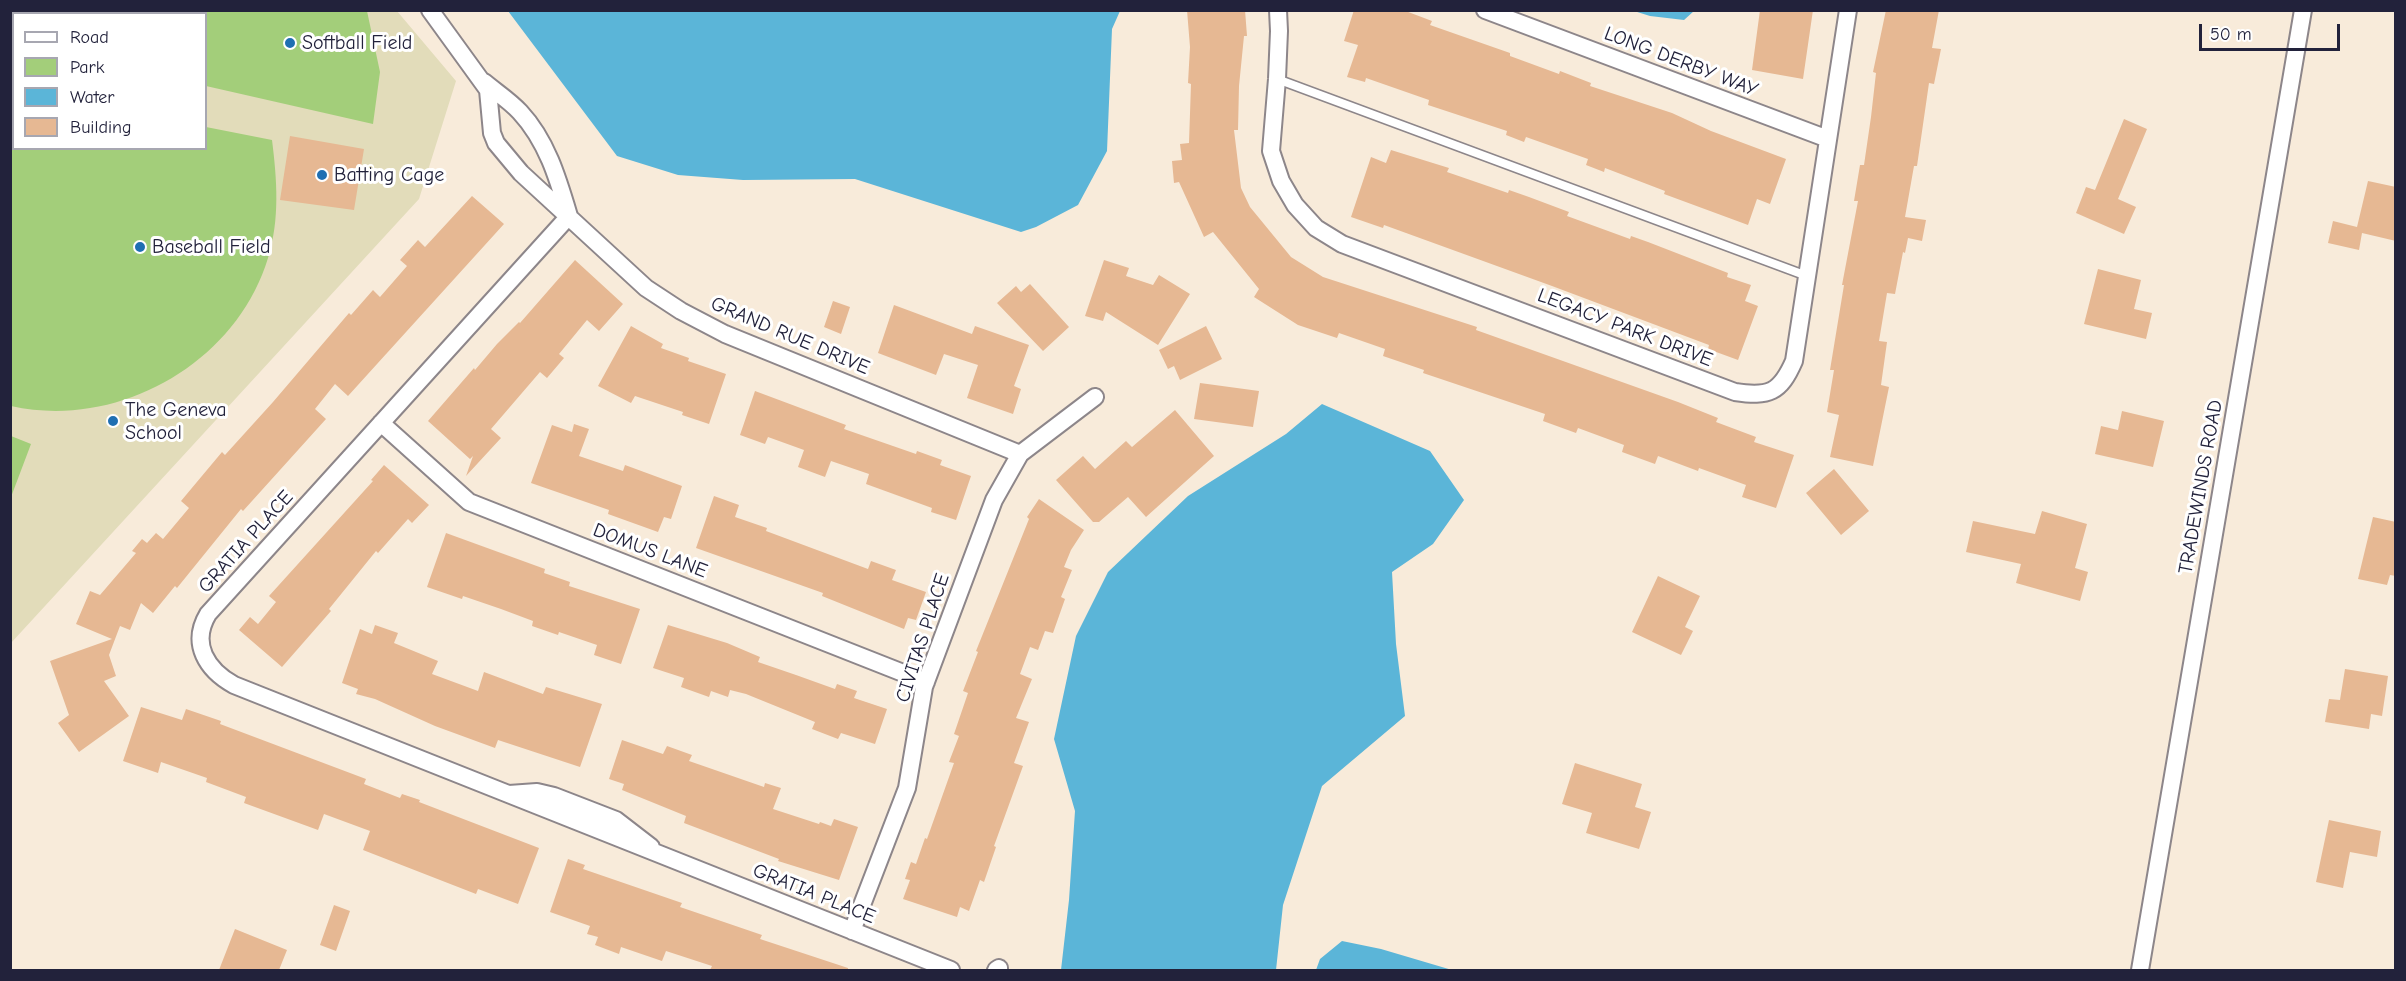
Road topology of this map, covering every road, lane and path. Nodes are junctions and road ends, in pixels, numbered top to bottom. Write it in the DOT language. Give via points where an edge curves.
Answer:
graph roads {
  1 [pos="430,10"];
  2 [pos="1278,10"];
  3 [pos="1485,10"];
  4 [pos="1848,10"];
  5 [pos="2303,10"];
  6 [pos="1277,79"];
  7 [pos="482,80"];
  8 [pos="1828,139"];
  9 [pos="569,216"];
  10 [pos="1807,276"];
  11 [pos="1095,397"];
  12 [pos="381,423"];
  13 [pos="1020,454"];
  14 [pos="926,682"];
  15 [pos="852,931"];
  16 [pos="951,970"];
  17 [pos="2140,970"];
  1 -- 7 [label="street, GRAND RUE DRIVE"];
  2 -- 6 [label="street, LEGACY PARK DRIVE"];
  3 -- 8 [label="street, LONG DERBY WAY"];
  4 -- 8 [label="street, LEGACY PARK DRIVE"];
  5 -- 17 [label="street, TRADEWINDS ROAD"];
  6 -- 10 [label="lane"];
  6 -- 10 [label="street, LEGACY PARK DRIVE" via="1271,152 1295,206 1316,228 1342,244 1735,392 1754,395 1772,391 1785,380 1794,361"];
  7 -- 9 [label="street, GRAND RUE DRIVE" via="518,110 540,140"];
  7 -- 9 [label="street, GRAND RUE DRIVE" via="488,90 496,143 521,173"];
  8 -- 10 [label="street, LEGACY PARK DRIVE"];
  9 -- 12 [label="street, GRATIA PLACE"];
  9 -- 13 [label="street, GRAND RUE DRIVE" via="646,288 703,323"];
  11 -- 13 [label="street, CIVITAS PLACE"];
  12 -- 14 [label="street, DOMUS LANE" via="470,502"];
  12 -- 15 [label="street, GRATIA PLACE" via="208,614 201,650 213,670 234,685"];
  13 -- 14 [label="street, CIVITAS PLACE" via="994,500"];
  14 -- 15 [label="street, CIVITAS PLACE" via="907,788"];
  15 -- 16 [label="street, GRATIA PLACE"];
}
